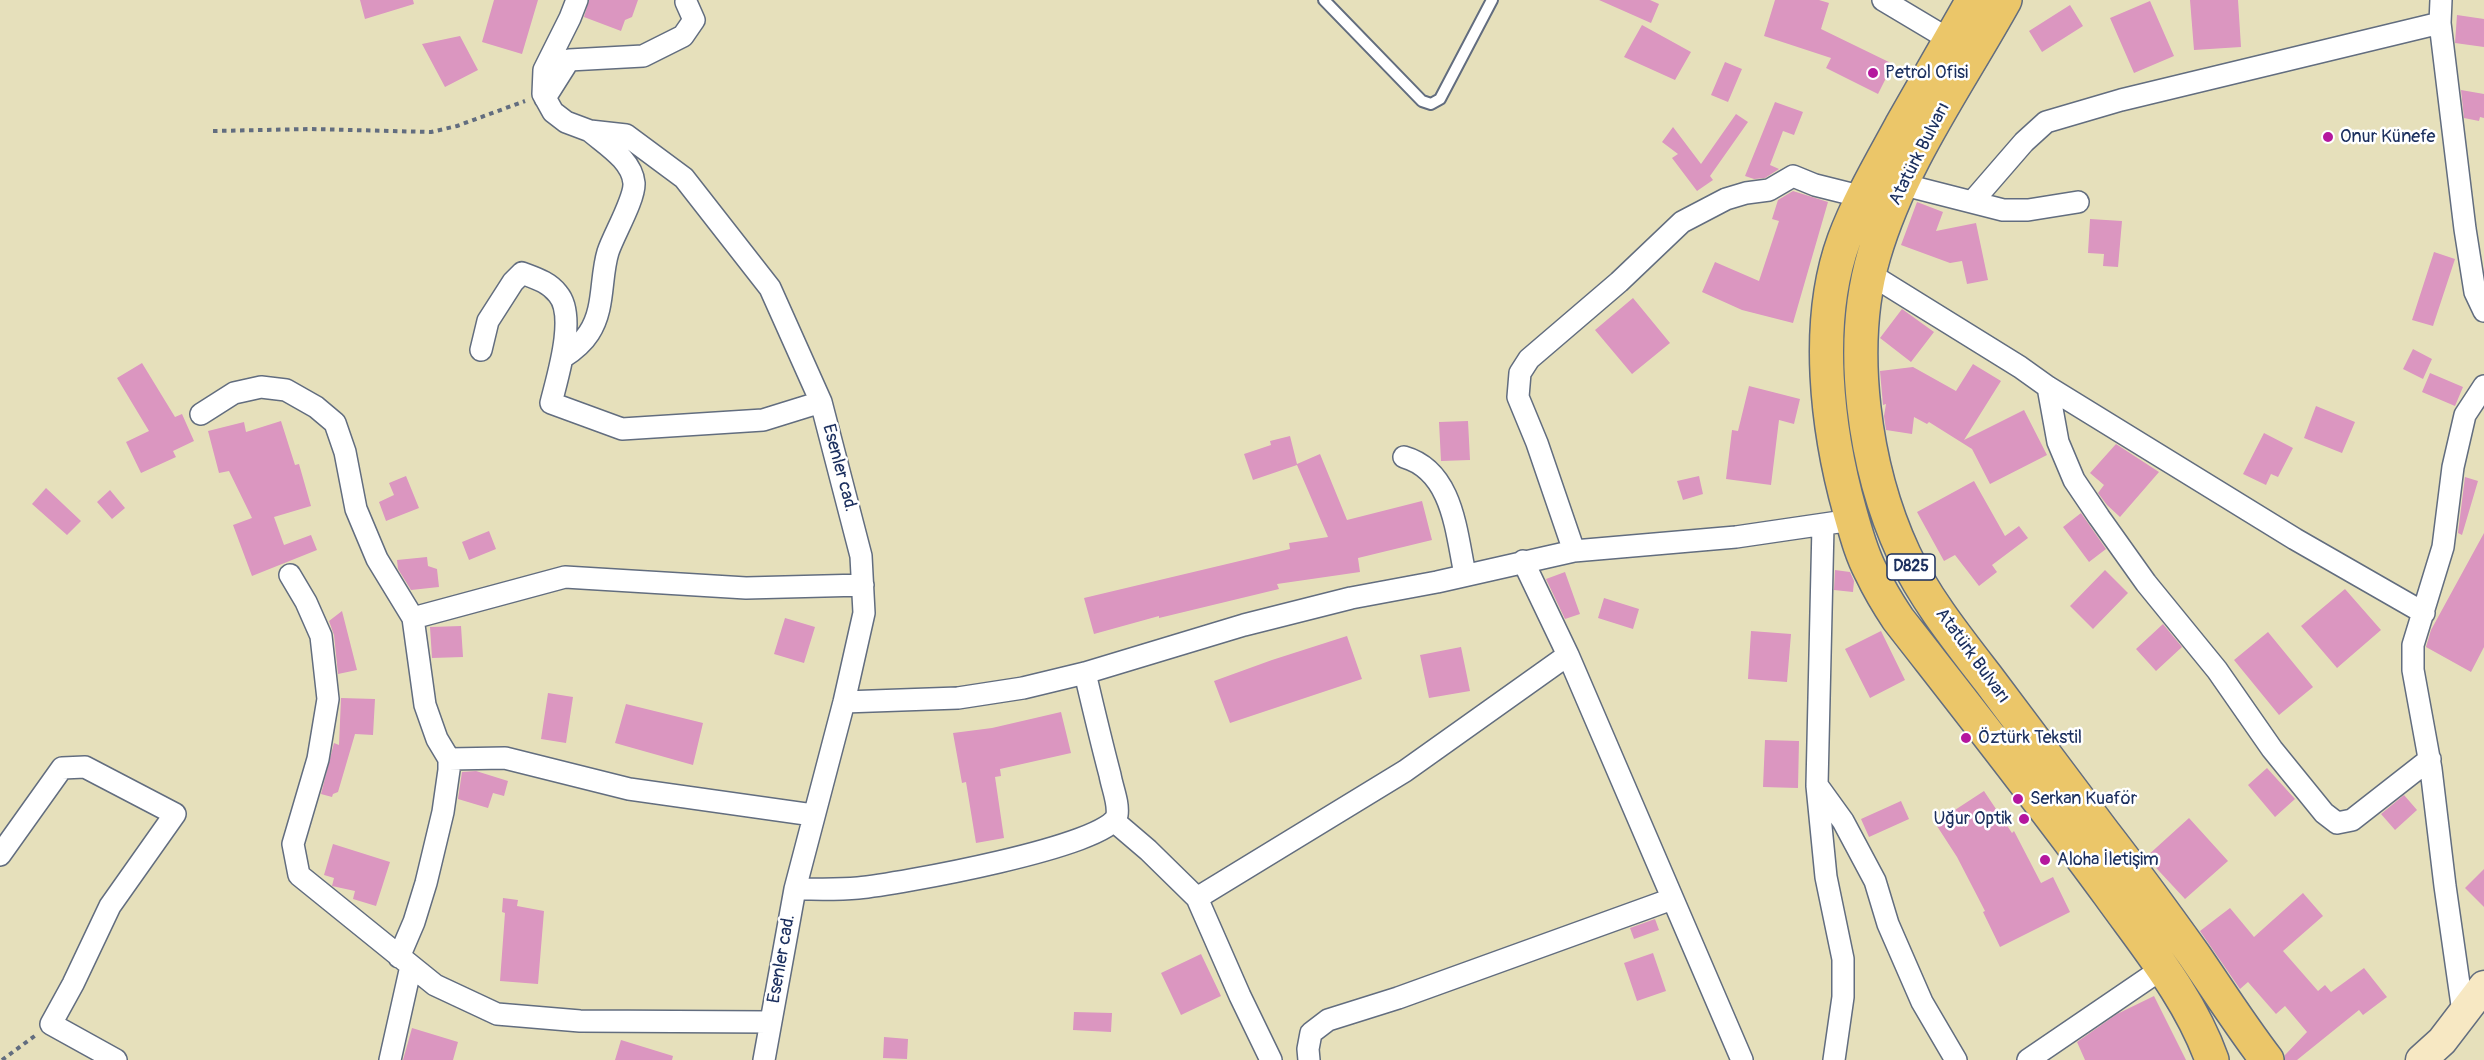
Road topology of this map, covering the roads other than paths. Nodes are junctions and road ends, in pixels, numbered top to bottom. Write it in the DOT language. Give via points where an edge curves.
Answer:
graph roads {
  1 [pos="577,0"];
  2 [pos="1324,0"];
  3 [pos="1492,0"];
  4 [pos="1884,0"];
  5 [pos="1973,0"];
  6 [pos="2005,0"];
  7 [pos="2440,0"];
  8 [pos="686,2"];
  9 [pos="2440,23"];
  10 [pos="1951,57"];
  11 [pos="544,96"];
  12 [pos="590,131"];
  13 [pos="1901,184"];
  14 [pos="1863,197"];
  15 [pos="1972,202"];
  16 [pos="2078,202"];
  17 [pos="2474,225"];
  18 [pos="1870,274"];
  19 [pos="2484,311"];
  20 [pos="481,350"];
  21 [pos="562,358"];
  22 [pos="2484,386"];
  23 [pos="2048,387"];
  24 [pos="820,402"];
  25 [pos="201,414"];
  26 [pos="1404,457"];
  27 [pos="1838,523"];
  28 [pos="1574,551"];
  29 [pos="1523,561"];
  30 [pos="1465,574"];
  31 [pos="290,575"];
  32 [pos="863,585"];
  33 [pos="2424,613"];
  34 [pos="412,618"];
  35 [pos="1568,655"];
  36 [pos="1085,673"];
  37 [pos="844,702"];
  38 [pos="449,759"];
  39 [pos="2430,759"];
  40 [pos="1817,785"];
  41 [pos="813,815"];
  42 [pos="1114,821"];
  43 [pos="0,855"];
  44 [pos="795,889"];
  45 [pos="1197,898"];
  46 [pos="1672,899"];
  47 [pos="405,962"];
  48 [pos="2163,968"];
  49 [pos="2484,986"];
  50 [pos="2463,1012"];
  51 [pos="770,1022"];
  52 [pos="2433,1054"];
  53 [pos="116,1060"];
  54 [pos="390,1060"];
  55 [pos="764,1060"];
  56 [pos="1271,1060"];
  57 [pos="1309,1060"];
  58 [pos="1742,1060"];
  59 [pos="1833,1060"];
  60 [pos="1956,1060"];
  61 [pos="2028,1060"];
  62 [pos="2212,1060"];
  63 [pos="2267,1060"];
  1 -- 11 [label="street" via="544,70"];
  2 -- 3 [label="lane" via="1422,101 1431,104 1440,99"];
  4 -- 10 [label="street"];
  5 -- 10 [label="highway, Atatürk Bulvarı / D825"];
  6 -- 10 [label="highway, Atatürk Bulvarı / D825"];
  7 -- 9 [label="street"];
  8 -- 11 [label="street" via="694,20 683,36 643,56 569,60"];
  9 -- 15 [label="street" via="2121,100 2046,122"];
  9 -- 17 [label="street"];
  10 -- 13 [label="highway, Atatürk Bulvarı / D825"];
  10 -- 14 [label="highway, Atatürk Bulvarı / D825"];
  11 -- 12 [label="street, Esenler cad." via="553,112 566,122"];
  12 -- 21 [label="street" via="625,161 634,183 608,252 603,292 591,331"];
  12 -- 24 [label="street, Esenler cad." via="626,135 684,178 770,288"];
  13 -- 15 [label="street"];
  13 -- 18 [label="highway, Atatürk Bulvarı / D825"];
  14 -- 27 [label="highway, Atatürk Bulvarı / D825" via="1843,241 1826,357"];
  14 -- 28 [label="street" via="1793,176 1769,190 1726,199 1682,222 1529,359 1520,373 1518,397 1538,443"];
  15 -- 16 [label="street" via="2003,210"];
  17 -- 19 [label="street" via="2475,292"];
  18 -- 23 [label="street"];
  18 -- 63 [label="highway, Atatürk Bulvarı / D825" via="1863,325 1864,409 1876,474 1904,554 1963,646 2135,874"];
  20 -- 21 [label="street" via="488,321 522,273 541,280 560,295 566,343"];
  21 -- 24 [label="street" via="550,403 621,429 763,420"];
  22 -- 33 [label="street" via="2465,415 2453,467 2443,547"];
  23 -- 33 [label="street" via="2295,539"];
  23 -- 39 [label="street" via="2058,442 2074,480 2146,583 2324,813 2337,823 2352,820"];
  24 -- 32 [label="street, Esenler cad." via="861,556"];
  25 -- 34 [label="street" via="234,393 261,387 286,390 335,423 356,509 377,559"];
  26 -- 30 [label="street" via="1417,460 1431,472 1446,494"];
  27 -- 28 [label="street" via="1736,537"];
  27 -- 40 [label="street"];
  27 -- 48 [label="highway, Atatürk Bulvarı / D825" via="1898,619 2049,812"];
  28 -- 29 [label="street"];
  29 -- 30 [label="street"];
  29 -- 35 [label="street"];
  30 -- 36 [label="street" via="1244,625"];
  31 -- 47 [label="street" via="321,636 328,699 318,759 293,844 299,875"];
  32 -- 34 [label="street" via="746,588 565,577"];
  32 -- 37 [label="street, Esenler cad." via="864,613"];
  33 -- 39 [label="street" via="2413,645 2413,670"];
  34 -- 38 [label="street" via="424,705"];
  35 -- 45 [label="street" via="1405,771"];
  35 -- 46 [label="street"];
  36 -- 37 [label="street" via="958,698"];
  36 -- 42 [label="street" via="1114,793"];
  37 -- 41 [label="street, Esenler cad."];
  38 -- 41 [label="street" via="504,758 629,789"];
  38 -- 47 [label="street" via="443,812"];
  39 -- 50 [label="street"];
  40 -- 59 [label="street" via="1826,877 1842,959 1843,996"];
  40 -- 60 [label="street" via="1843,821 1875,881 1888,924 1922,1002"];
  41 -- 44 [label="street, Esenler cad."];
  42 -- 44 [label="street" via="1081,840 1001,862 860,888"];
  42 -- 45 [label="street"];
  43 -- 53 [label="street" via="62,768 85,767 175,814 110,906 51,1024"];
  44 -- 51 [label="street, Esenler cad."];
  45 -- 56 [label="street"];
  46 -- 57 [label="street" via="1328,1020 1311,1032"];
  46 -- 58 [label="street"];
  47 -- 51 [label="street" via="435,985 497,1014 580,1021"];
  47 -- 54 [label="street"];
  48 -- 61 [label="street"];
  48 -- 62 [label="highway, Atatürk Bulvarı / D825" via="2196,1023"];
  49 -- 50 [label="main road"];
  50 -- 52 [label="main road"];
  51 -- 55 [label="street, Esenler cad."];
}
